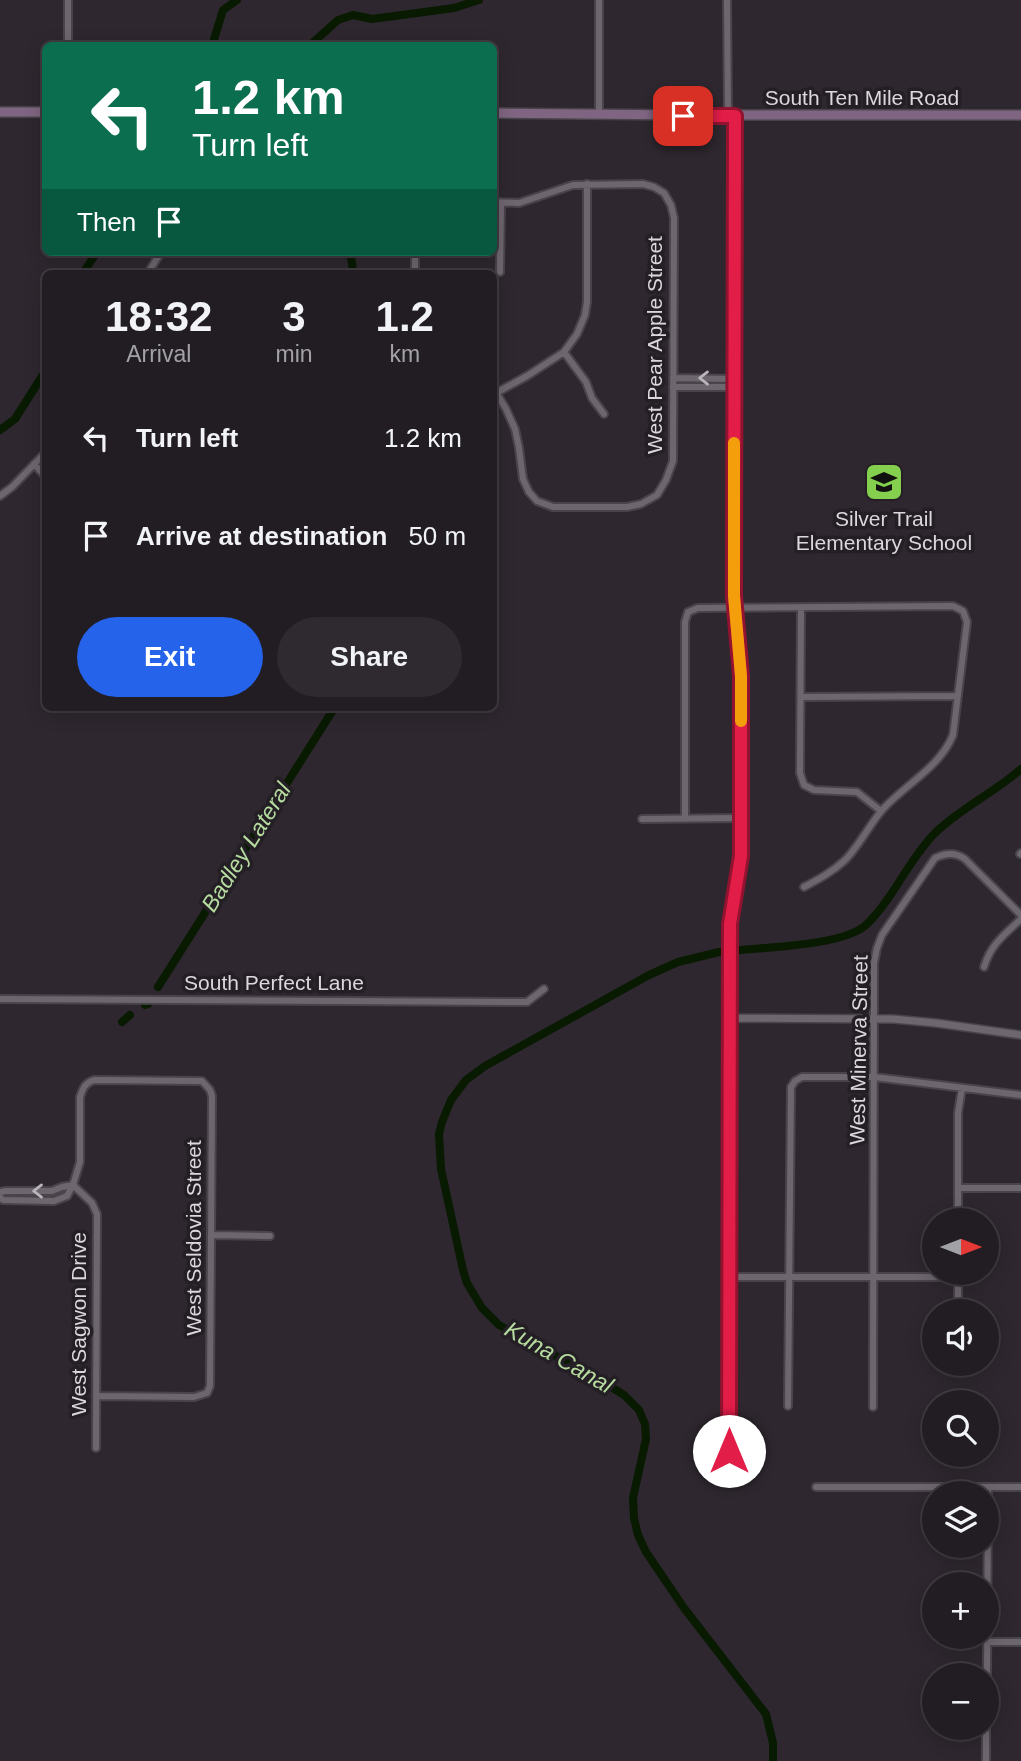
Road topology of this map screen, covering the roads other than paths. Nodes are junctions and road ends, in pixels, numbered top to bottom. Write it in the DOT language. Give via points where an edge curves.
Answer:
graph roads {
  1 [pos="68,0"];
  2 [pos="599,0"];
  3 [pos="727,0"];
  4 [pos="68,42"];
  5 [pos="0,112"];
  6 [pos="42,112"];
  7 [pos="497,113"];
  8 [pos="599,114"];
  9 [pos="1021,115"];
  10 [pos="732,116"];
  11 [pos="587,184"];
  12 [pos="497,203"];
  13 [pos="500,272"];
  14 [pos="564,352"];
  15 [pos="673,378"];
  16 [pos="734,383"];
  17 [pos="673,387"];
  18 [pos="497,391"];
  19 [pos="497,397"];
  20 [pos="604,414"];
  21 [pos="42,456"];
  22 [pos="34,464"];
  23 [pos="42,473"];
  24 [pos="0,496"];
  25 [pos="736,608"];
  26 [pos="801,608"];
  27 [pos="958,696"];
  28 [pos="801,697"];
  29 [pos="881,811"];
  30 [pos="685,818"];
  31 [pos="741,818"];
  32 [pos="642,819"];
  33 [pos="804,887"];
  34 [pos="1021,917"];
  35 [pos="984,967"];
  36 [pos="544,989"];
  37 [pos="0,999"];
  38 [pos="730,1018"];
  39 [pos="874,1019"];
  40 [pos="1021,1035"];
  41 [pos="874,1077"];
  42 [pos="962,1088"];
  43 [pos="1021,1096"];
  44 [pos="73,1185"];
  45 [pos="958,1188"];
  46 [pos="1021,1188"];
  47 [pos="0,1195"];
  48 [pos="958,1208"];
  49 [pos="212,1235"];
  50 [pos="271,1236"];
  51 [pos="922,1276"];
  52 [pos="730,1277"];
  53 [pos="789,1277"];
  54 [pos="874,1277"];
  55 [pos="96,1396"];
  56 [pos="788,1406"];
  57 [pos="873,1408"];
  58 [pos="96,1448"];
  59 [pos="729,1451"];
  60 [pos="816,1487"];
  61 [pos="922,1487"];
  62 [pos="999,1487"];
  63 [pos="1021,1487"];
  64 [pos="999,1642"];
  65 [pos="1021,1643"];
  66 [pos="986,1740"];
  67 [pos="986,1761"];
  1 -- 4 [label="street"];
  2 -- 8 [label="street"];
  3 -- 10 [label="street"];
  5 -- 6 [label="main road"];
  7 -- 8 [label="main road, South Ten Mile Road"];
  8 -- 10 [label="main road, South Ten Mile Road"];
  9 -- 10 [label="main road, South Ten Mile Road"];
  10 -- 16 [label="street"];
  11 -- 12 [label="street" via="566,186 519,203"];
  11 -- 14 [label="street" via="587,303 577,334"];
  11 -- 15 [label="street, West Pear Apple Street" via="643,184 664,193 671,205"];
  12 -- 13 [label="street"];
  14 -- 18 [label="street"];
  14 -- 20 [label="street"];
  16 -- 15 [label="street, one-way"];
  15 -- 17 [label="street, West Pear Apple Street"];
  16 -- 17 [label="street"];
  16 -- 25 [label="street"];
  17 -- 19 [label="street, West Pear Apple Street" via="673,461 666,480 657,495 627,507 553,507 537,501 523,480 515,429"];
  21 -- 22 [label="street"];
  22 -- 23 [label="street"];
  22 -- 24 [label="street"];
  25 -- 26 [label="street"];
  25 -- 30 [label="street" via="698,608 688,612 685,622"];
  25 -- 31 [label="street"];
  26 -- 27 [label="street" via="953,606 963,611 967,622"];
  26 -- 28 [label="street"];
  27 -- 28 [label="street"];
  27 -- 29 [label="street" via="948,747"];
  28 -- 29 [label="street" via="800,773 804,785 814,790 857,792"];
  29 -- 33 [label="street" via="848,858"];
  30 -- 31 [label="street"];
  30 -- 32 [label="street"];
  31 -- 38 [label="street" via="741,856 730,924"];
  34 -- 35 [label="street" via="993,946"];
  34 -- 39 [label="street, West Minerva Street" via="965,859 951,853 935,858 877,948"];
  36 -- 37 [label="street, South Perfect Lane" via="527,1002"];
  38 -- 39 [label="street"];
  38 -- 52 [label="street"];
  39 -- 40 [label="street"];
  39 -- 41 [label="street, West Minerva Street"];
  41 -- 42 [label="street"];
  41 -- 53 [label="street" via="802,1077 791,1087"];
  41 -- 54 [label="street, West Minerva Street"];
  42 -- 43 [label="street"];
  42 -- 45 [label="street"];
  44 -- 47 [label="street" via="67,1196 54,1201 3,1200"];
  44 -- 49 [label="street, West Seldovia Street" via="80,1162 80,1097 85,1085 94,1080 196,1080 206,1084 212,1096"];
  44 -- 55 [label="street, West Sagwon Drive" via="97,1214"];
  45 -- 46 [label="street"];
  45 -- 48 [label="street"];
  49 -- 50 [label="street"];
  49 -- 55 [label="street, West Seldovia Street" via="211,1379 207,1393 194,1397"];
  51 -- 54 [label="street"];
  52 -- 53 [label="street"];
  52 -- 59 [label="street"];
  53 -- 54 [label="street"];
  53 -- 56 [label="street"];
  54 -- 57 [label="street, West Minerva Street"];
  55 -- 58 [label="street, West Sagwon Drive"];
  60 -- 61 [label="street"];
  62 -- 63 [label="street"];
  64 -- 65 [label="street"];
  66 -- 67 [label="street"];
}
